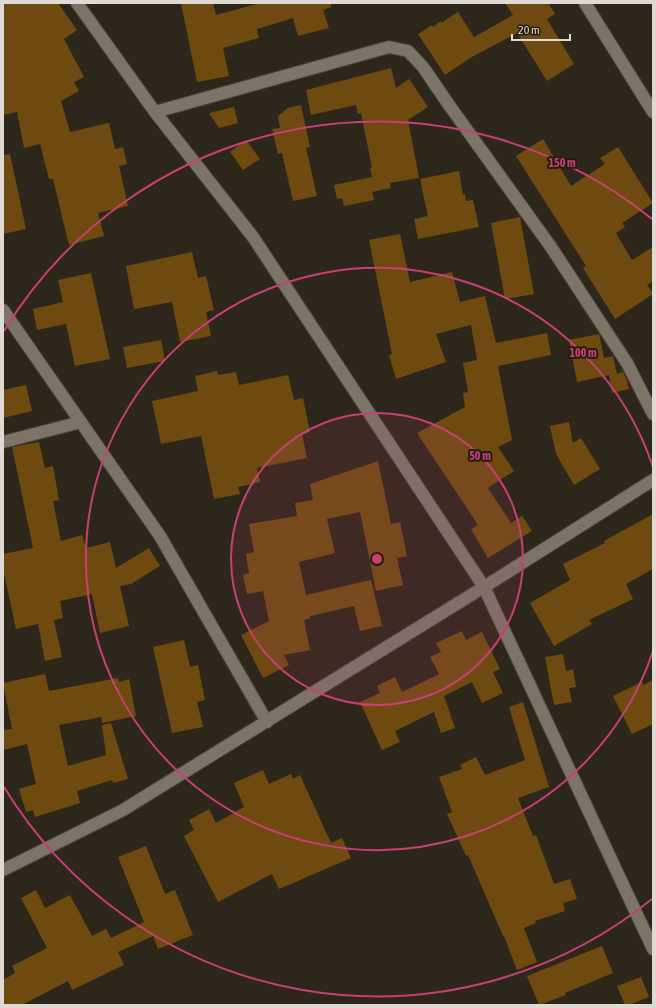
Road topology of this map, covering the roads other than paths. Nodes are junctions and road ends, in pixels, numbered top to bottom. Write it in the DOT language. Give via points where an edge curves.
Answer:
graph roads {
  1 [pos="76,3"];
  2 [pos="585,3"];
  3 [pos="155,112"];
  4 [pos="653,112"];
  5 [pos="4,316"];
  6 [pos="653,414"];
  7 [pos="81,422"];
  8 [pos="3,442"];
  9 [pos="653,480"];
  10 [pos="484,587"];
  11 [pos="267,722"];
  12 [pos="3,870"];
  13 [pos="653,949"];
  1 -- 3 [label="street"];
  2 -- 4 [label="street"];
  3 -- 6 [label="street" via="389,47 408,51 423,67 552,247 627,363"];
  3 -- 10 [label="street" via="253,236"];
  5 -- 7 [label="street"];
  7 -- 8 [label="street"];
  7 -- 11 [label="street" via="160,536"];
  9 -- 10 [label="street"];
  10 -- 11 [label="street"];
  10 -- 13 [label="street"];
  11 -- 12 [label="street" via="123,810"];
}
